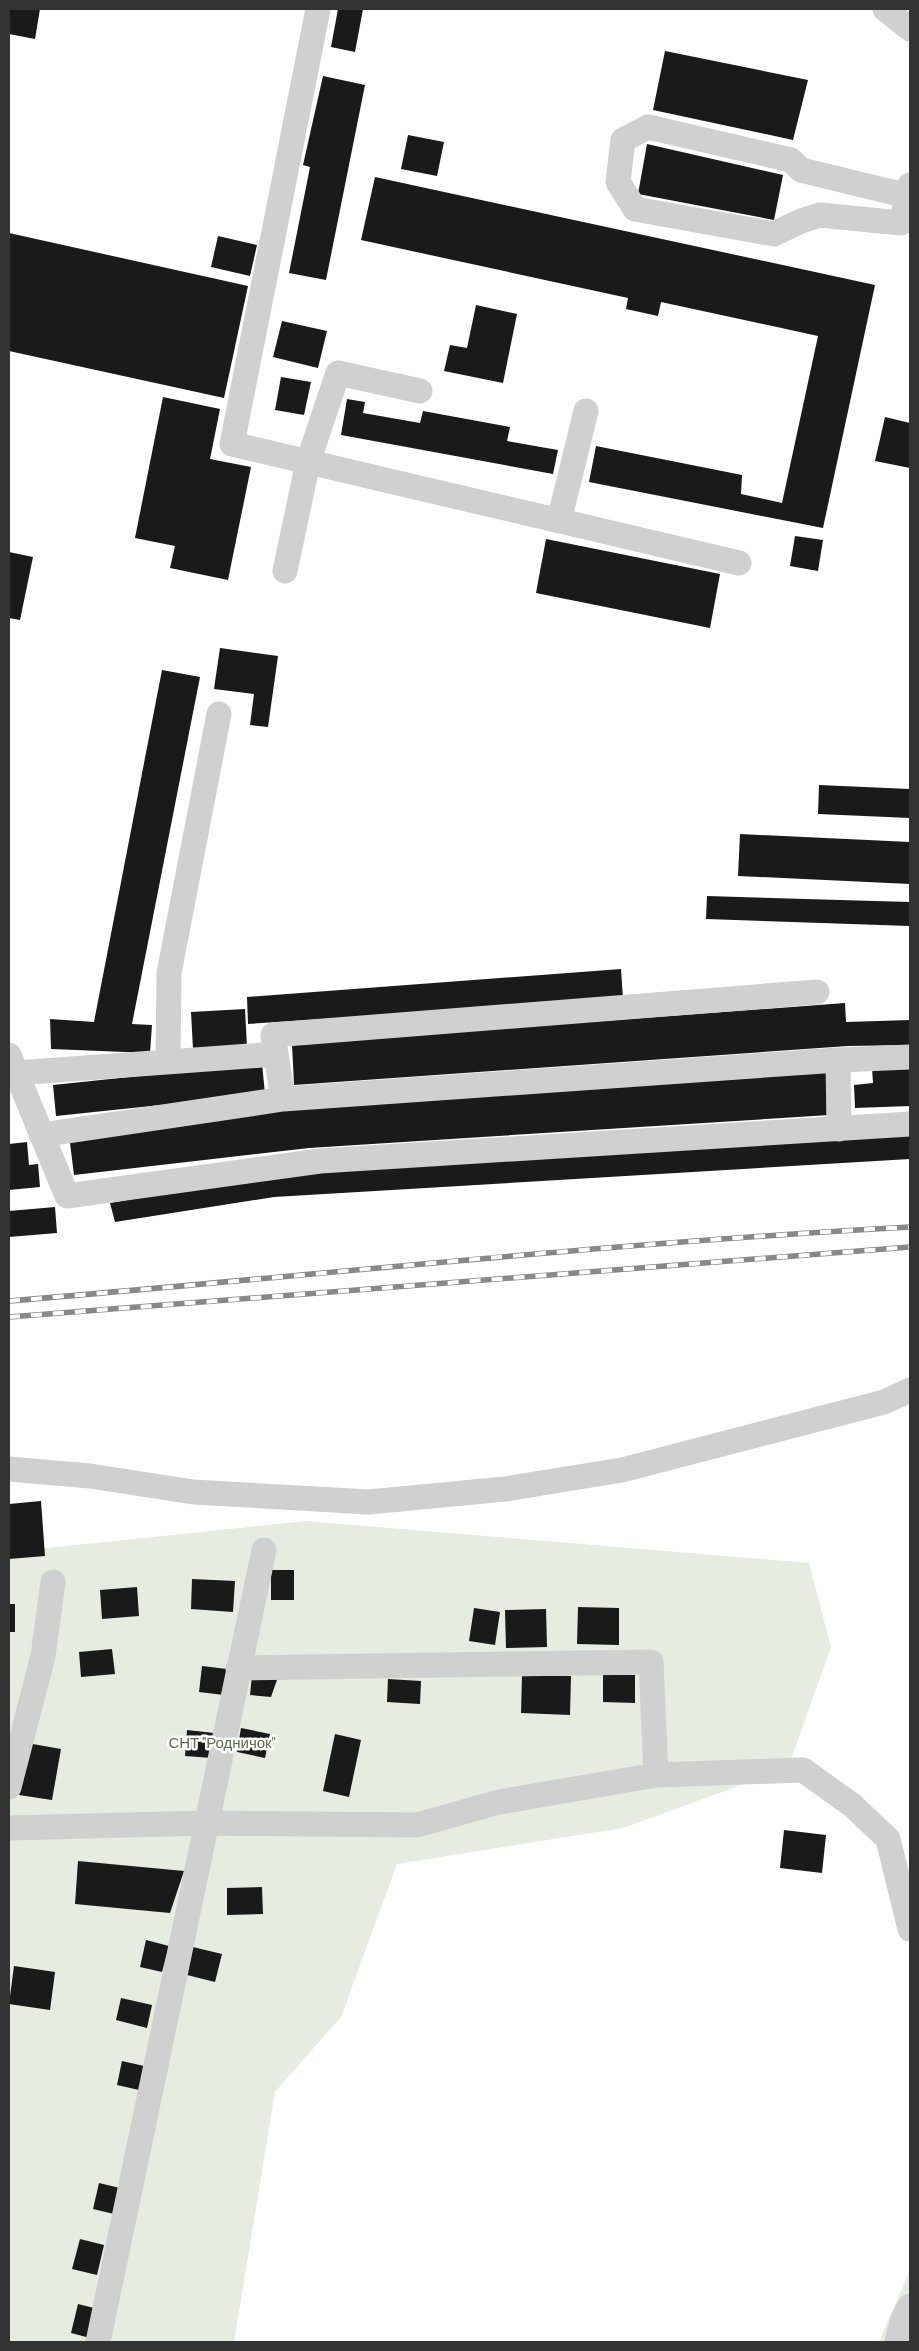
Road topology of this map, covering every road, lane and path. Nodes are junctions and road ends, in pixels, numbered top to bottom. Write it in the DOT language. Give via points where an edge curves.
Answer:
graph roads {
  1 [pos="318,9"];
  2 [pos="885,9"];
  3 [pos="910,29"];
  4 [pos="909,191"];
  5 [pos="420,391"];
  6 [pos="586,411"];
  7 [pos="308,462"];
  8 [pos="559,521"];
  9 [pos="739,563"];
  10 [pos="285,571"];
  11 [pos="219,714"];
  12 [pos="818,992"];
  13 [pos="276,1054"];
  14 [pos="910,1057"];
  15 [pos="838,1060"];
  16 [pos="168,1062"];
  17 [pos="12,1064"];
  18 [pos="283,1099"];
  19 [pos="910,1124"];
  20 [pos="839,1129"];
  21 [pos="41,1134"];
  22 [pos="910,1390"];
  23 [pos="9,1469"];
  24 [pos="264,1550"];
  25 [pos="53,1582"];
  26 [pos="238,1668"];
  27 [pos="656,1775"];
  28 [pos="9,1787"];
  29 [pos="207,1823"];
  30 [pos="9,1828"];
  31 [pos="910,1929"];
  32 [pos="98,2342"];
  1 -- 7 [label="street" via="232,444"];
  2 -- 3 [label="street"];
  4 -- 4 [label="street" via="801,170 791,160 648,127 623,140 618,182 635,209 774,234 820,215 901,223"];
  5 -- 7 [label="street" via="338,373"];
  6 -- 8 [label="street"];
  7 -- 8 [label="street"];
  7 -- 10 [label="street"];
  8 -- 9 [label="street"];
  11 -- 16 [label="street" via="169,973"];
  12 -- 13 [label="street" via="274,1035"];
  13 -- 16 [label="street"];
  13 -- 18 [label="street"];
  14 -- 15 [label="street"];
  15 -- 18 [label="street"];
  15 -- 20 [label="street"];
  16 -- 17 [label="street"];
  17 -- 21 [label="street"];
  18 -- 21 [label="street"];
  19 -- 20 [label="street"];
  20 -- 21 [label="street" via="320,1161 66,1196"];
  22 -- 23 [label="street" via="884,1402 622,1470 505,1489 369,1502 193,1492 90,1476"];
  24 -- 26 [label="street"];
  25 -- 28 [label="street" via="43,1656"];
  26 -- 27 [label="street" via="651,1662"];
  26 -- 29 [label="street"];
  27 -- 29 [label="street" via="499,1802 417,1825"];
  27 -- 31 [label="street" via="803,1770 852,1805 888,1839"];
  29 -- 30 [label="street"];
  29 -- 32 [label="street"];
}
